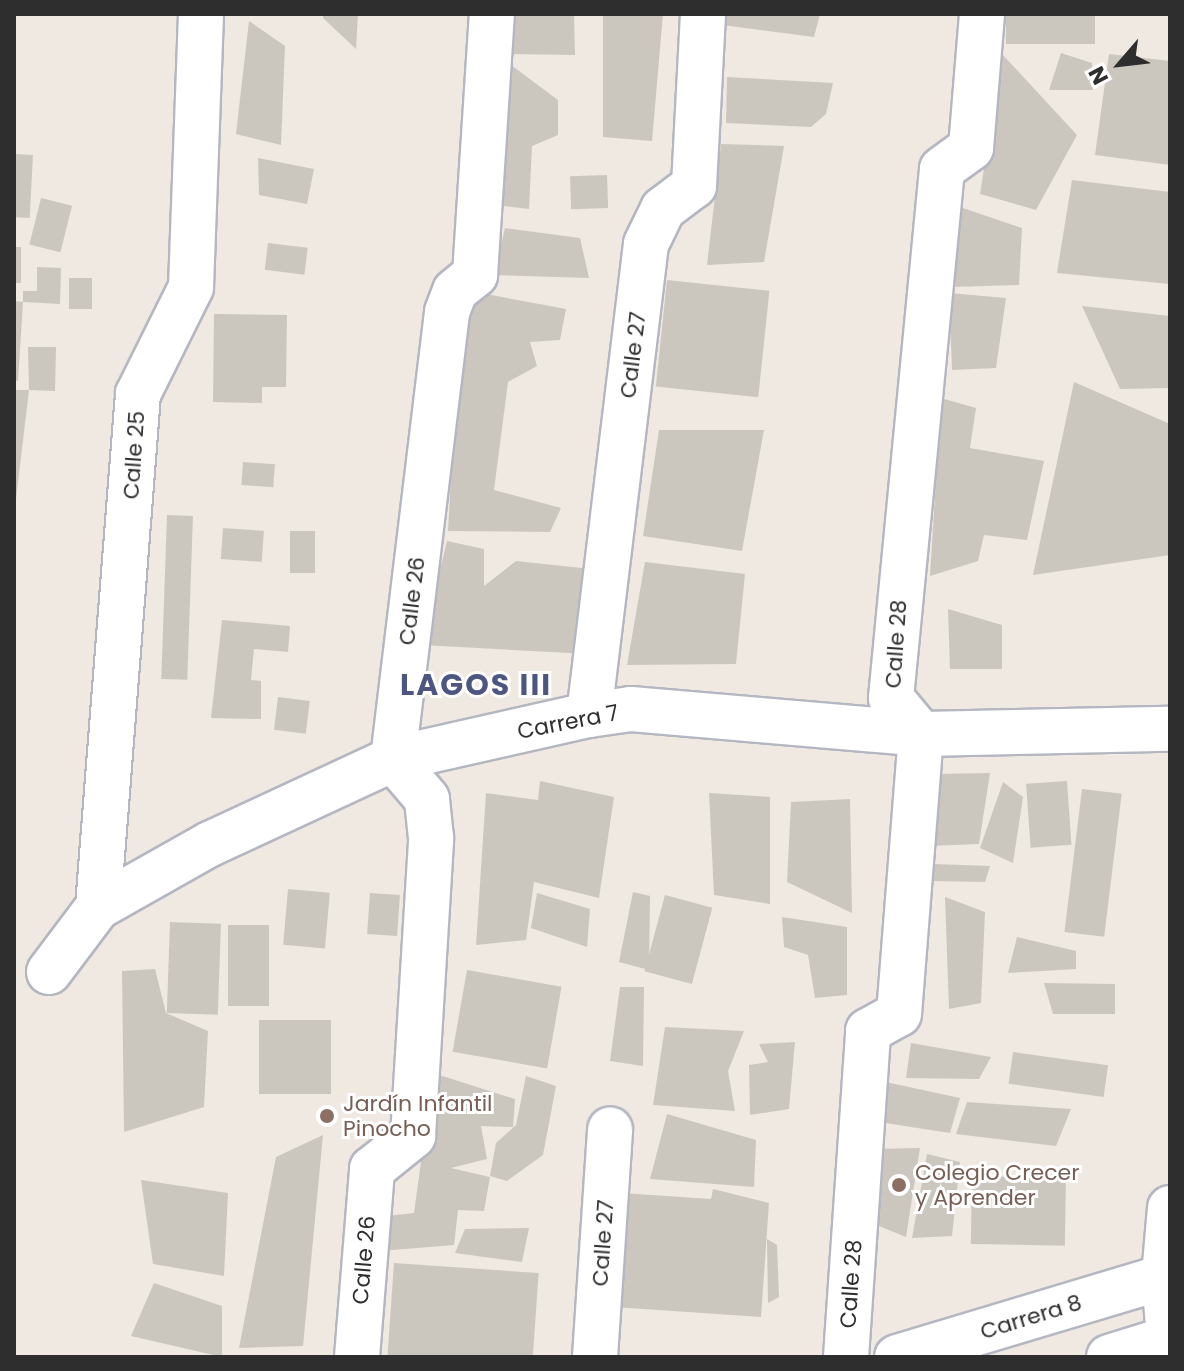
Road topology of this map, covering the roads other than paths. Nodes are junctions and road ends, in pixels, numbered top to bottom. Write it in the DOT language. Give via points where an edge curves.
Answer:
graph roads {
  1 [pos="201,14"];
  2 [pos="492,14"];
  3 [pos="703,14"];
  4 [pos="982,14"];
  5 [pos="589,715"];
  6 [pos="1170,729"];
  7 [pos="921,734"];
  8 [pos="393,759"];
  9 [pos="98,907"];
  10 [pos="49,972"];
  11 [pos="610,1129"];
  12 [pos="1170,1208"];
  13 [pos="1164,1277"];
  14 [pos="1169,1342"];
  15 [pos="357,1357"];
  16 [pos="595,1357"];
  17 [pos="846,1357"];
  18 [pos="897,1357"];
  19 [pos="1109,1357"];
  1 -- 9 [label="street, Calle 25" via="191,287 138,394"];
  2 -- 8 [label="street, Calle 26" via="475,275 455,291 447,312"];
  3 -- 5 [label="street, Calle 27" via="694,186 663,209 646,244"];
  4 -- 7 [label="street, Calle 28" via="971,148 942,169 895,630 891,698"];
  5 -- 7 [label="street, Carrera 7" via="631,709"];
  5 -- 8 [label="street, Carrera 7"];
  6 -- 7 [label="street, Carrera 7"];
  7 -- 17 [label="street, Calle 28" via="899,1014 868,1031"];
  8 -- 9 [label="street, Carrera 7" via="210,844"];
  8 -- 15 [label="street, Calle 26" via="427,799 426,964 413,1136 372,1169"];
  9 -- 10 [label="street"];
  11 -- 16 [label="street, Calle 27"];
  12 -- 13 [label="street"];
  13 -- 14 [label="street"];
  13 -- 18 [label="street, Carrera 8"];
  14 -- 19 [label="street"];
}
